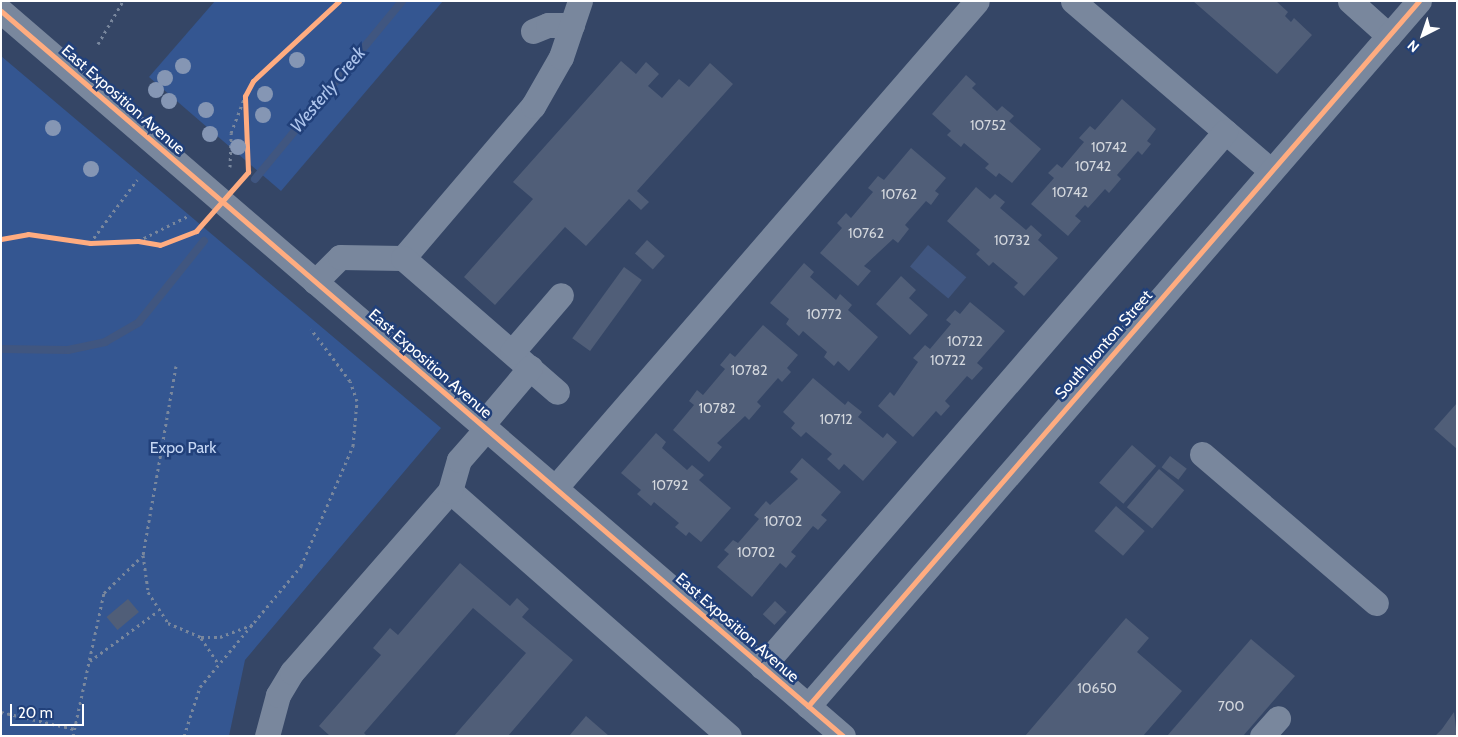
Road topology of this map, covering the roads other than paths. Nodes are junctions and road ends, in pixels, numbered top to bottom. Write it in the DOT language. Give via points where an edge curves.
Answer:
graph roads {
  1 [pos="580,1"];
  2 [pos="977,1"];
  3 [pos="1073,1"];
  4 [pos="1350,1"];
  5 [pos="1419,1"];
  6 [pos="1,11"];
  7 [pos="572,26"];
  8 [pos="533,31"];
  9 [pos="1389,36"];
  10 [pos="1225,132"];
  11 [pos="1271,172"];
  12 [pos="403,258"];
  13 [pos="315,282"];
  14 [pos="561,295"];
  15 [pos="512,352"];
  16 [pos="530,368"];
  17 [pos="557,392"];
  18 [pos="484,427"];
  19 [pos="1202,454"];
  20 [pos="556,488"];
  21 [pos="450,491"];
  22 [pos="1376,603"];
  23 [pos="762,667"];
  24 [pos="808,706"];
  25 [pos="267,736"];
  26 [pos="729,736"];
  27 [pos="843,736"];
  1 -- 7 [label="street"];
  2 -- 20 [label="street"];
  3 -- 10 [label="street"];
  4 -- 9 [label="street"];
  5 -- 9 [label="street, South Ironton Street"];
  6 -- 13 [label="street, East Exposition Avenue"];
  7 -- 8 [label="street" via="548,25"];
  7 -- 12 [label="street" via="554,72 500,134"];
  9 -- 11 [label="street, South Ironton Street"];
  10 -- 11 [label="street"];
  10 -- 23 [label="street"];
  11 -- 24 [label="street, South Ironton Street"];
  12 -- 13 [label="street" via="340,257"];
  12 -- 15 [label="street"];
  13 -- 18 [label="street, East Exposition Avenue"];
  14 -- 15 [label="street"];
  15 -- 16 [label="street"];
  16 -- 17 [label="street"];
  16 -- 18 [label="street"];
  18 -- 20 [label="street, East Exposition Avenue"];
  18 -- 21 [label="street" via="459,460"];
  19 -- 22 [label="street"];
  20 -- 23 [label="street, East Exposition Avenue"];
  21 -- 25 [label="street" via="292,672 278,694"];
  21 -- 26 [label="street"];
  23 -- 24 [label="street, East Exposition Avenue"];
  24 -- 27 [label="street, East Exposition Avenue"];
}
